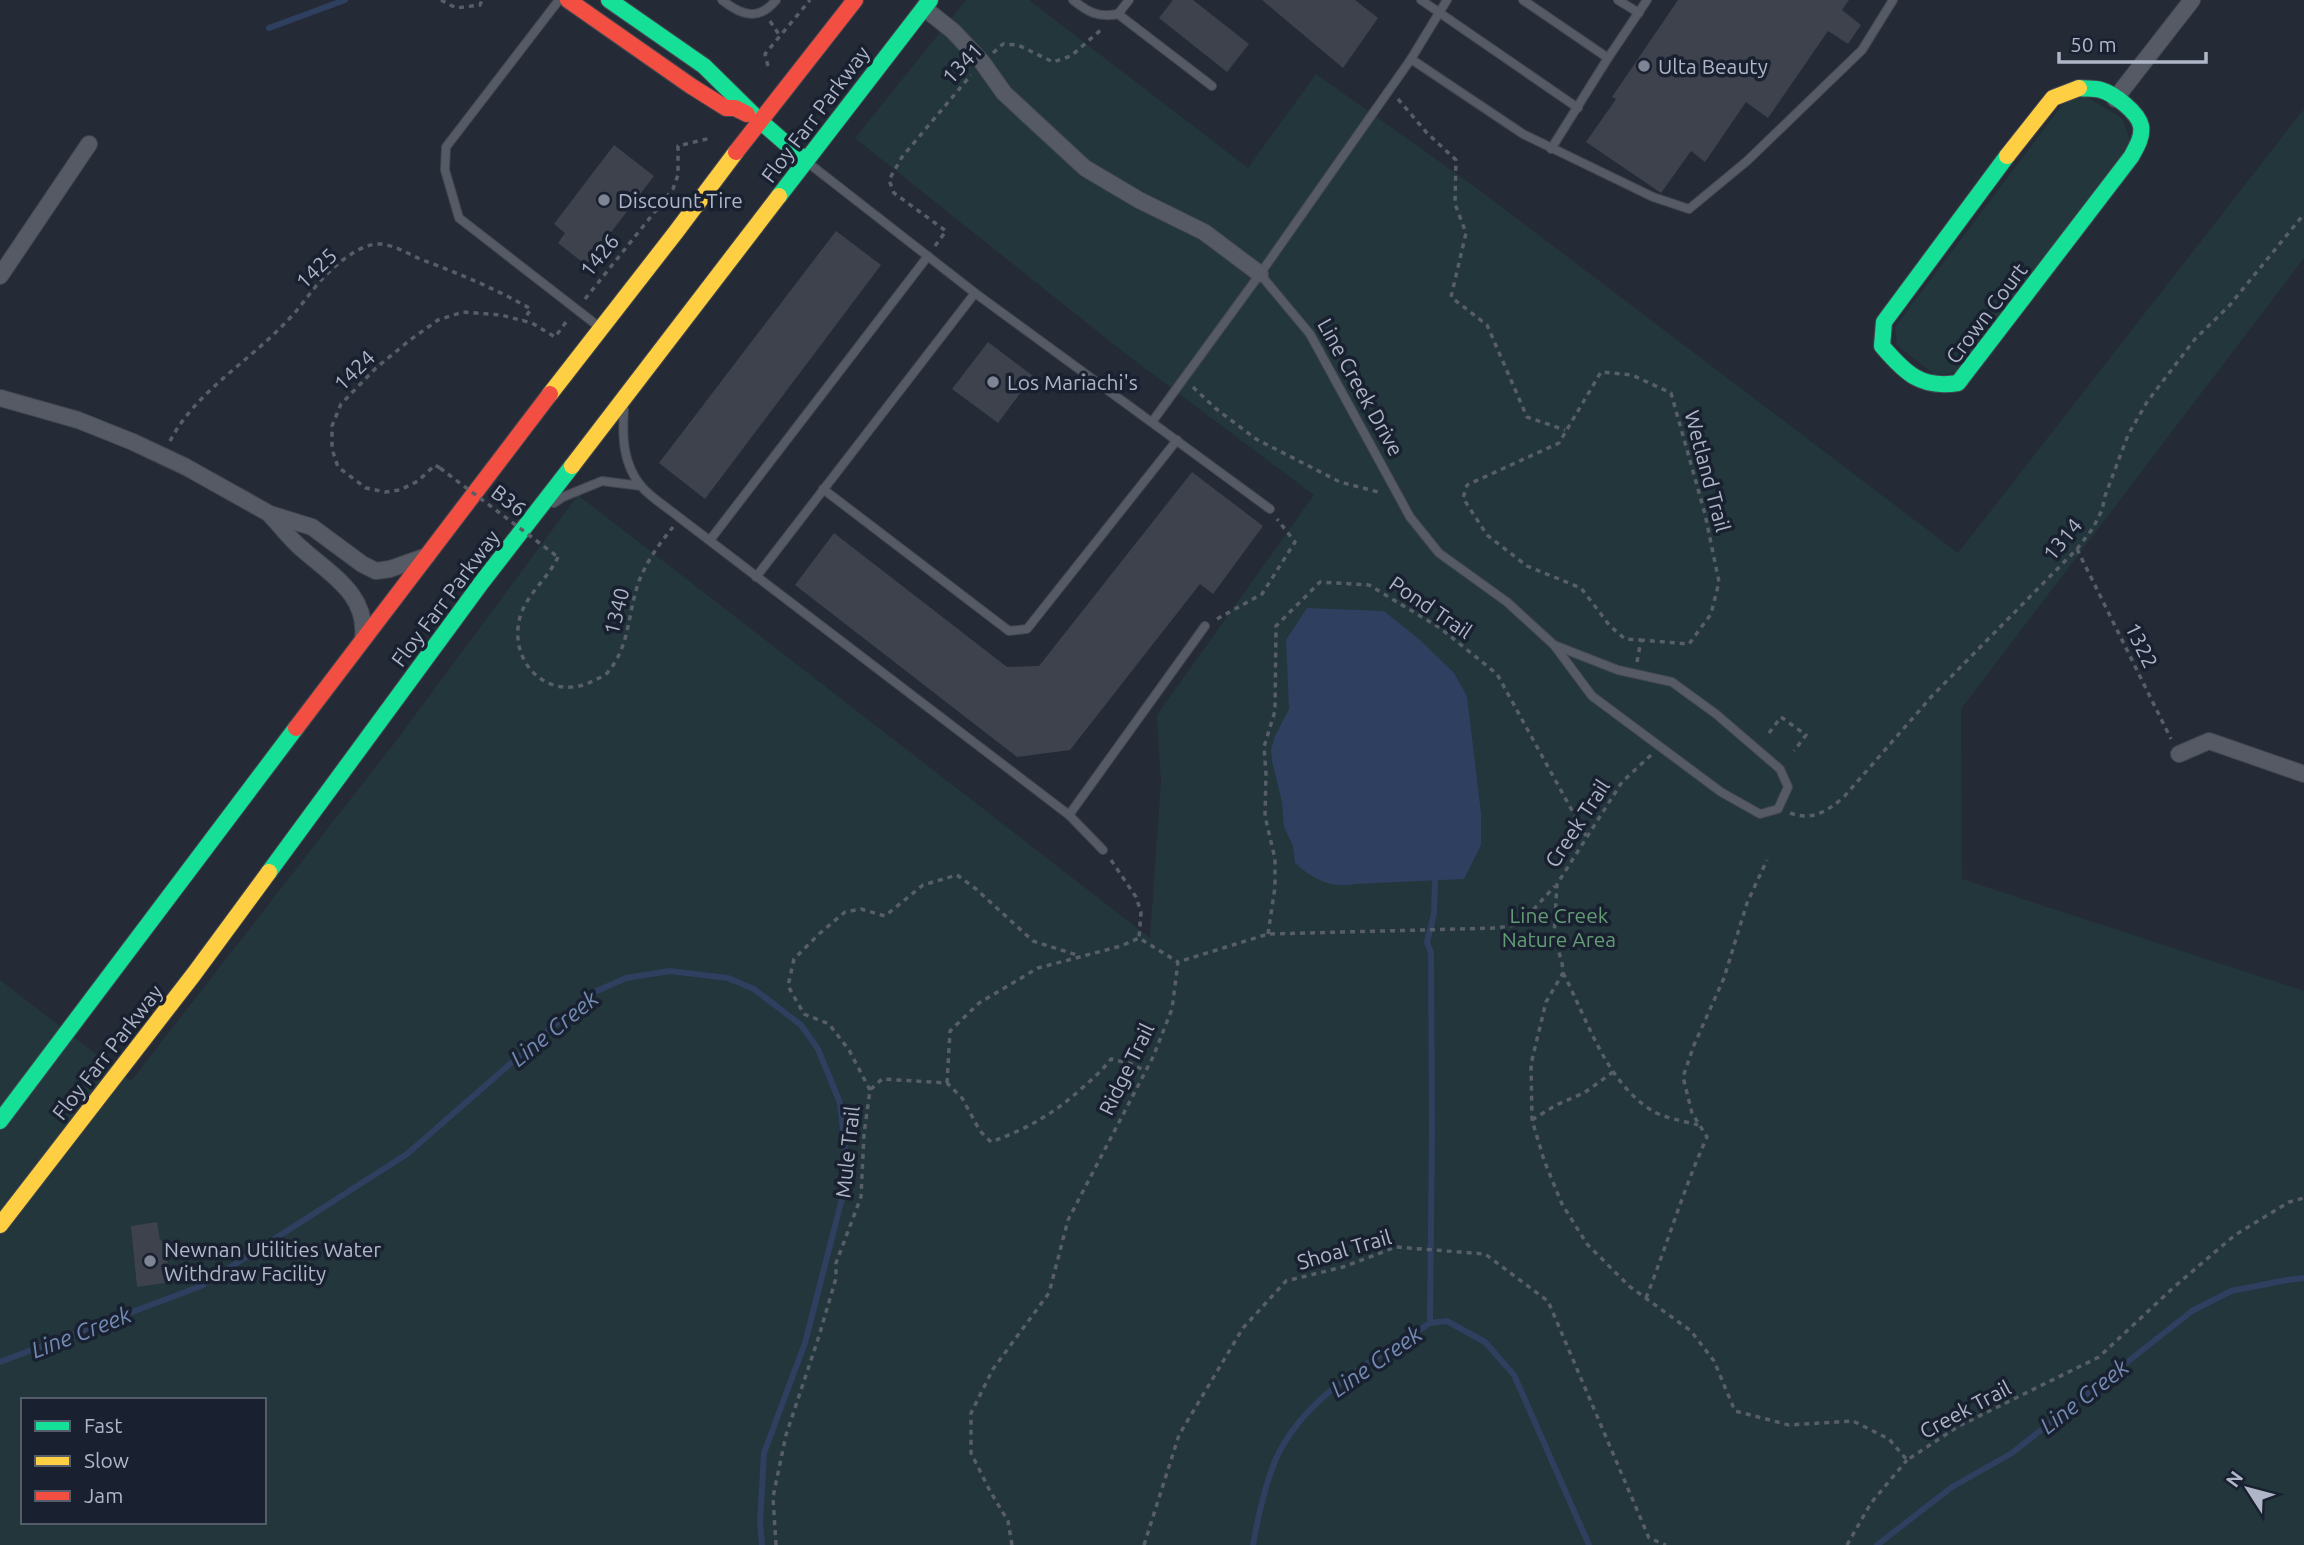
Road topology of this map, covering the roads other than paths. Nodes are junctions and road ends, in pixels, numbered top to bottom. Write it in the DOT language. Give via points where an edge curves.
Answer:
graph roads {
  1 [pos="559,0"];
  2 [pos="568,0"];
  3 [pos="609,0"];
  4 [pos="722,0"];
  5 [pos="776,0"];
  6 [pos="855,0"];
  7 [pos="1073,0"];
  8 [pos="1129,0"];
  9 [pos="1421,0"];
  10 [pos="1447,0"];
  11 [pos="1523,0"];
  12 [pos="1618,0"];
  13 [pos="1647,0"];
  14 [pos="1893,0"];
  15 [pos="2192,0"];
  16 [pos="927,3"];
  17 [pos="1438,12"];
  18 [pos="1639,13"];
  19 [pos="1118,14"];
  20 [pos="1608,58"];
  21 [pos="1411,59"];
  22 [pos="1212,86"];
  23 [pos="2115,99"];
  24 [pos="1578,108"];
  25 [pos="759,120"];
  26 [pos="89,144"];
  27 [pos="1550,149"];
  28 [pos="806,161"];
  29 [pos="928,256"];
  30 [pos="1260,274"];
  31 [pos="0,276"];
  32 [pos="975,293"];
  33 [pos="601,328"];
  34 [pos="625,397"];
  35 [pos="0,398"];
  36 [pos="1152,422"];
  37 [pos="1177,440"];
  38 [pos="641,486"];
  39 [pos="823,489"];
  40 [pos="1270,509"];
  41 [pos="270,514"];
  42 [pos="529,521"];
  43 [pos="710,540"];
  44 [pos="427,556"];
  45 [pos="756,577"];
  46 [pos="1205,626"];
  47 [pos="362,643"];
  48 [pos="1554,645"];
  49 [pos="2179,754"];
  50 [pos="2304,774"];
  51 [pos="1069,815"];
  52 [pos="1103,850"];
  53 [pos="0,1121"];
  54 [pos="0,1225"];
  1 -- 33 [label="lane" via="446,147 445,170 459,218"];
  2 -- 25 [label="main road" via="726,108"];
  3 -- 25 [label="main road" via="705,66"];
  4 -- 5 [label="lane" via="733,9 756,15"];
  6 -- 25 [label="main road, Floy Farr Parkway"];
  7 -- 19 [label="lane" via="1088,12"];
  8 -- 19 [label="lane"];
  9 -- 17 [label="lane"];
  10 -- 17 [label="lane"];
  11 -- 20 [label="lane"];
  12 -- 18 [label="lane"];
  13 -- 18 [label="lane"];
  14 -- 27 [label="lane" via="1862,50 1689,209"];
  15 -- 23 [label="street"];
  16 -- 28 [label="main road, Floy Farr Parkway"];
  16 -- 30 [label="street, Line Creek Drive" via="929,12 982,62 1004,93 1085,168 1204,232"];
  17 -- 21 [label="lane"];
  17 -- 24 [label="lane"];
  18 -- 20 [label="lane"];
  19 -- 22 [label="lane"];
  20 -- 24 [label="lane"];
  21 -- 27 [label="lane"];
  21 -- 30 [label="lane"];
  23 -- 23 [label="main road, Crown Court" via="2101,90 2079,88 2053,99 1884,322 1882,346 1917,380 1936,385 1958,383 2131,157 2141,126"];
  24 -- 27 [label="lane"];
  25 -- 28 [label="main road"];
  25 -- 33 [label="main road, Floy Farr Parkway"];
  26 -- 31 [label="street"];
  28 -- 29 [label="lane"];
  28 -- 34 [label="main road, Floy Farr Parkway"];
  29 -- 32 [label="lane"];
  29 -- 43 [label="lane"];
  30 -- 36 [label="lane"];
  30 -- 48 [label="lane, Line Creek Drive" via="1310,334 1410,517 1439,553 1507,602"];
  32 -- 36 [label="lane"];
  32 -- 39 [label="lane"];
  33 -- 44 [label="main road, Floy Farr Parkway"];
  34 -- 38 [label="lane" via="622,433 626,458"];
  34 -- 42 [label="main road, Floy Farr Parkway"];
  35 -- 41 [label="street" via="78,420 162,456"];
  36 -- 37 [label="lane"];
  37 -- 39 [label="lane" via="1027,629 1009,631"];
  37 -- 40 [label="lane"];
  38 -- 42 [label="lane" via="602,481 563,497"];
  38 -- 43 [label="lane"];
  39 -- 45 [label="lane"];
  41 -- 44 [label="street" via="312,527 376,571"];
  41 -- 47 [label="street" via="353,595 363,614"];
  42 -- 54 [label="main road, Floy Farr Parkway" via="194,974"];
  43 -- 45 [label="lane"];
  44 -- 47 [label="main road, Floy Farr Parkway"];
  45 -- 51 [label="lane"];
  46 -- 51 [label="lane"];
  47 -- 53 [label="main road, Floy Farr Parkway"];
  48 -- 48 [label="lane, Line Creek Drive" via="1618,670 1672,682 1716,714 1780,769 1788,787 1778,808 1760,814 1744,806 1661,748 1592,696"];
  49 -- 50 [label="street" via="2209,741"];
  51 -- 52 [label="lane"];
}
